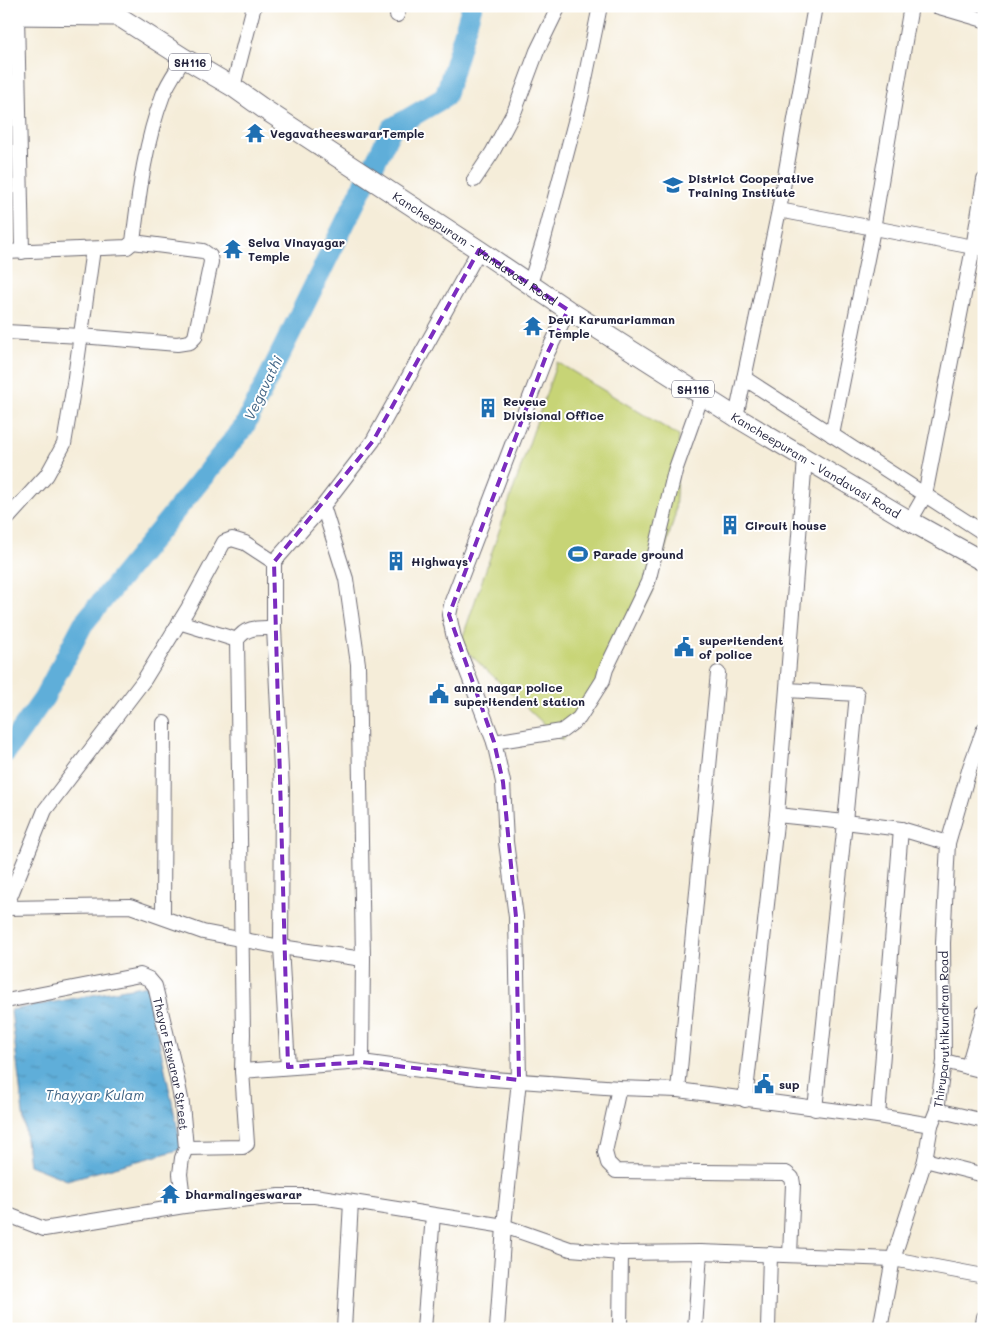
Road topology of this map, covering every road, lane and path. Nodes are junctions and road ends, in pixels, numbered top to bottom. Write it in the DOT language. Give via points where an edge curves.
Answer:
graph roads {
  1 [pos="254,6"];
  2 [pos="559,6"];
  3 [pos="600,6"];
  4 [pos="815,6"];
  5 [pos="911,6"];
  6 [pos="936,6"];
  7 [pos="118,11"];
  8 [pos="966,11"];
  9 [pos="12,15"];
  10 [pos="984,20"];
  11 [pos="184,58"];
  12 [pos="233,87"];
  13 [pos="474,180"];
  14 [pos="984,180"];
  15 [pos="780,210"];
  16 [pos="873,229"];
  17 [pos="133,242"];
  18 [pos="978,248"];
  19 [pos="93,249"];
  20 [pos="479,250"];
  21 [pos="6,252"];
  22 [pos="22,252"];
  23 [pos="530,284"];
  24 [pos="568,310"];
  25 [pos="6,332"];
  26 [pos="81,336"];
  27 [pos="744,378"];
  28 [pos="702,395"];
  29 [pos="736,417"];
  30 [pos="832,434"];
  31 [pos="805,459"];
  32 [pos="925,495"];
  33 [pos="323,506"];
  34 [pos="6,520"];
  35 [pos="910,521"];
  36 [pos="984,533"];
  37 [pos="274,562"];
  38 [pos="984,562"];
  39 [pos="179,622"];
  40 [pos="274,628"];
  41 [pos="237,640"];
  42 [pos="718,674"];
  43 [pos="786,690"];
  44 [pos="164,723"];
  45 [pos="984,729"];
  46 [pos="494,742"];
  47 [pos="777,815"];
  48 [pos="845,822"];
  49 [pos="901,829"];
  50 [pos="948,843"];
  51 [pos="6,907"];
  52 [pos="163,917"];
  53 [pos="241,939"];
  54 [pos="281,947"];
  55 [pos="362,959"];
  56 [pos="6,1000"];
  57 [pos="984,1011"];
  58 [pos="944,1061"];
  59 [pos="362,1062"];
  60 [pos="288,1067"];
  61 [pos="968,1067"];
  62 [pos="984,1070"];
  63 [pos="242,1071"];
  64 [pos="519,1080"];
  65 [pos="619,1088"];
  66 [pos="678,1090"];
  67 [pos="745,1100"];
  68 [pos="815,1109"];
  69 [pos="937,1110"];
  70 [pos="878,1116"];
  71 [pos="984,1121"];
  72 [pos="931,1125"];
  73 [pos="186,1148"];
  74 [pos="925,1160"];
  75 [pos="984,1175"];
  76 [pos="352,1202"];
  77 [pos="184,1206"];
  78 [pos="6,1214"];
  79 [pos="433,1215"];
  80 [pos="504,1226"];
  81 [pos="700,1252"];
  82 [pos="621,1253"];
  83 [pos="770,1254"];
  84 [pos="790,1255"];
  85 [pos="893,1259"];
  86 [pos="984,1276"];
  87 [pos="984,1317"];
  88 [pos="344,1329"];
  89 [pos="424,1329"];
  90 [pos="497,1329"];
  91 [pos="620,1329"];
  92 [pos="695,1329"];
  93 [pos="768,1329"];
  94 [pos="880,1329"];
  95 [pos="982,1329"];
  1 -- 12 [label="street"];
  2 -- 13 [label="street" via="515,110"];
  3 -- 23 [label="street" via="581,99"];
  4 -- 15 [label="street"];
  5 -- 16 [label="street"];
  6 -- 8 [label="street"];
  7 -- 9 [label="main road, Kancheepuram - Vandavasi Road / SH116"];
  7 -- 11 [label="main road, Kancheepuram - Vandavasi Road / SH116"];
  8 -- 10 [label="street"];
  9 -- 22 [label="street"];
  11 -- 12 [label="main road, Kancheepuram - Vandavasi Road / SH116"];
  11 -- 17 [label="street" via="164,94 152,128"];
  12 -- 20 [label="main road, Kancheepuram - Vandavasi Road / SH116"];
  14 -- 18 [label="street"];
  15 -- 16 [label="street"];
  15 -- 27 [label="street"];
  16 -- 18 [label="street"];
  16 -- 30 [label="street"];
  17 -- 19 [label="street" via="127,247"];
  17 -- 26 [label="street" via="202,251 210,256 195,337 190,342 177,344"];
  18 -- 32 [label="street"];
  19 -- 22 [label="street"];
  19 -- 26 [label="street"];
  20 -- 23 [label="main road, Kancheepuram - Vandavasi Road / SH116"];
  20 -- 33 [label="street" via="372,441"];
  21 -- 22 [label="street"];
  23 -- 24 [label="main road, Kancheepuram - Vandavasi Road / SH116"];
  24 -- 28 [label="main road, Kancheepuram - Vandavasi Road / SH116"];
  24 -- 46 [label="street" via="546,356 449,615 454,638"];
  25 -- 26 [label="street"];
  26 -- 34 [label="street" via="64,444 47,475"];
  27 -- 29 [label="street"];
  27 -- 30 [label="street"];
  28 -- 29 [label="main road, Kancheepuram - Vandavasi Road / SH116"];
  28 -- 46 [label="street" via="675,470 648,582 603,680 579,718 562,731"];
  29 -- 31 [label="main road, Kancheepuram - Vandavasi Road / SH116"];
  30 -- 32 [label="street"];
  31 -- 35 [label="main road, Kancheepuram - Vandavasi Road / SH116"];
  31 -- 43 [label="street"];
  32 -- 35 [label="street"];
  32 -- 36 [label="street"];
  33 -- 37 [label="street"];
  33 -- 55 [label="street" via="346,579 358,664"];
  35 -- 38 [label="main road, Kancheepuram - Vandavasi Road / SH116"];
  37 -- 39 [label="street" via="245,544 232,539 224,542"];
  37 -- 40 [label="street"];
  39 -- 41 [label="street"];
  39 -- 51 [label="street" via="144,680 45,810"];
  40 -- 41 [label="street" via="251,628"];
  40 -- 54 [label="street" via="282,790"];
  41 -- 53 [label="street"];
  42 -- 66 [label="street"];
  43 -- 47 [label="street"];
  43 -- 48 [label="street" via="858,694"];
  44 -- 52 [label="street"];
  45 -- 50 [label="street, Thiruparuthikundram Road"];
  46 -- 64 [label="street" via="503,782 506,842 516,917"];
  47 -- 48 [label="street"];
  47 -- 67 [label="street"];
  48 -- 49 [label="street"];
  48 -- 68 [label="street"];
  49 -- 50 [label="street"];
  49 -- 70 [label="street"];
  50 -- 58 [label="street, Thiruparuthikundram Road" via="943,943"];
  51 -- 52 [label="street" via="130,906"];
  52 -- 53 [label="street" via="203,932"];
  53 -- 54 [label="street"];
  53 -- 63 [label="street"];
  54 -- 55 [label="street"];
  54 -- 60 [label="street"];
  55 -- 59 [label="street"];
  56 -- 73 [label="street, Thayar Eswarar Street" via="140,976 149,979 155,986 176,1074"];
  57 -- 61 [label="street"];
  58 -- 61 [label="street"];
  58 -- 69 [label="street, Thiruparuthikundram Road"];
  59 -- 60 [label="street"];
  59 -- 64 [label="street" via="479,1078"];
  60 -- 63 [label="street"];
  61 -- 62 [label="street"];
  63 -- 73 [label="street" via="247,1144 243,1147"];
  64 -- 65 [label="street"];
  64 -- 80 [label="street"];
  65 -- 66 [label="street"];
  65 -- 84 [label="street" via="605,1152 608,1163 616,1171 786,1173 793,1184"];
  66 -- 67 [label="street"];
  67 -- 68 [label="street"];
  68 -- 70 [label="street"];
  69 -- 71 [label="street"];
  69 -- 72 [label="street, Thiruparuthikundram Road"];
  70 -- 72 [label="street"];
  72 -- 74 [label="street, Thiruparuthikundram Road"];
  73 -- 77 [label="street, Thayar Eswarar Street" via="180,1174"];
  74 -- 75 [label="street"];
  74 -- 85 [label="street, Thiruparuthikundram Road"];
  76 -- 77 [label="street" via="315,1196 279,1196"];
  76 -- 79 [label="street"];
  76 -- 88 [label="street"];
  77 -- 78 [label="street" via="44,1230"];
  79 -- 80 [label="street"];
  79 -- 89 [label="street"];
  80 -- 82 [label="street" via="570,1248"];
  80 -- 90 [label="street"];
  81 -- 82 [label="street"];
  81 -- 83 [label="street"];
  81 -- 92 [label="street"];
  82 -- 91 [label="street"];
  83 -- 84 [label="street"];
  83 -- 93 [label="street"];
  84 -- 85 [label="street"];
  85 -- 86 [label="street"];
  85 -- 94 [label="street, Thiruparuthikundram Road"];
  87 -- 95 [label="street"];
}
